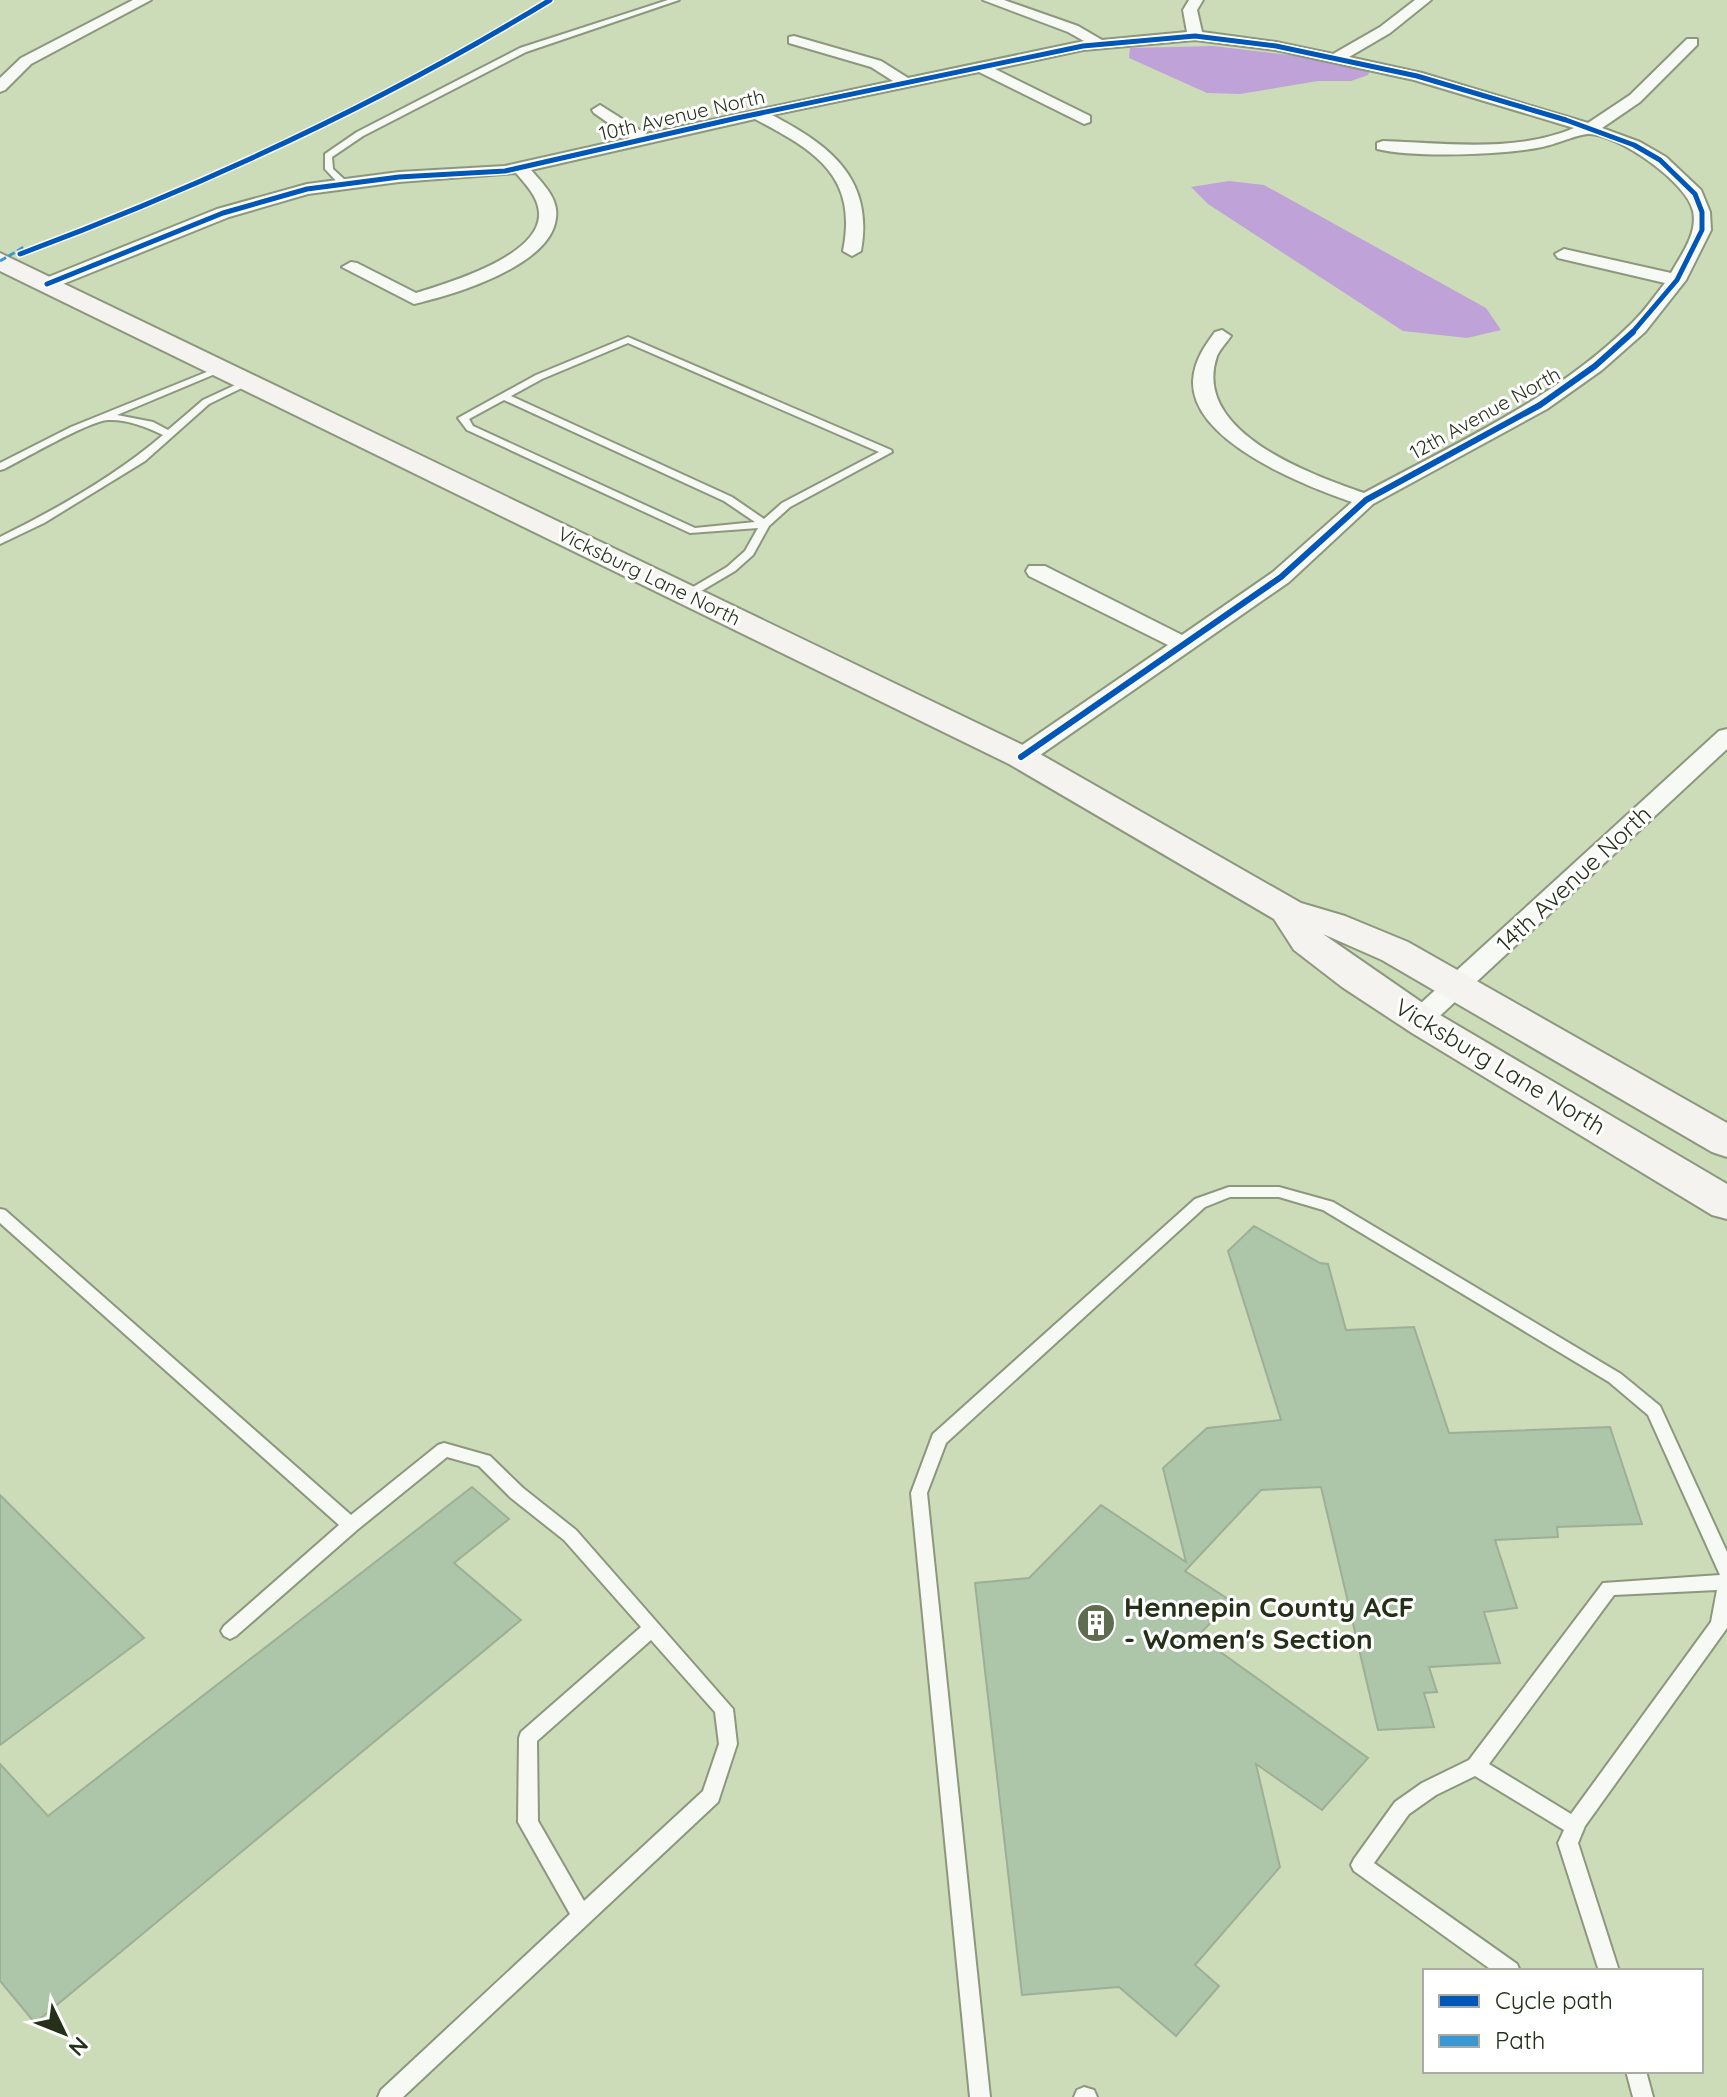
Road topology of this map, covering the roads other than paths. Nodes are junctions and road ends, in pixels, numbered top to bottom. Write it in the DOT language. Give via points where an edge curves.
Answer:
graph roads {
  1 [pos="675,0"];
  2 [pos="990,0"];
  3 [pos="1196,0"];
  4 [pos="1424,0"];
  5 [pos="136,1"];
  6 [pos="1195,36"];
  7 [pos="794,40"];
  8 [pos="1692,42"];
  9 [pos="1099,44"];
  10 [pos="1336,58"];
  11 [pos="982,68"];
  12 [pos="906,83"];
  13 [pos="0,87"];
  14 [pos="600,110"];
  15 [pos="758,114"];
  16 [pos="1084,119"];
  17 [pos="1594,128"];
  18 [pos="644,140"];
  19 [pos="1383,146"];
  20 [pos="520,168"];
  21 [pos="343,183"];
  22 [pos="852,251"];
  23 [pos="1564,254"];
  24 [pos="0,261"];
  25 [pos="351,267"];
  26 [pos="1677,280"];
  27 [pos="47,284"];
  28 [pos="1222,336"];
  29 [pos="236,376"];
  30 [pos="503,396"];
  31 [pos="106,417"];
  32 [pos="169,434"];
  33 [pos="0,467"];
  34 [pos="1366,500"];
  35 [pos="765,524"];
  36 [pos="0,541"];
  37 [pos="1037,571"];
  38 [pos="687,595"];
  39 [pos="1185,645"];
  40 [pos="1727,736"];
  41 [pos="1021,757"];
  42 [pos="1288,911"];
  43 [pos="1456,987"];
  44 [pos="1419,1020"];
  45 [pos="1727,1142"];
  46 [pos="1727,1204"];
  47 [pos="0,1214"];
  48 [pos="351,1525"];
  49 [pos="1727,1571"];
  50 [pos="1727,1581"];
  51 [pos="652,1628"];
  52 [pos="230,1631"];
  53 [pos="1476,1766"];
  54 [pos="1575,1827"];
  55 [pos="582,1916"];
  56 [pos="1507,1969"];
  57 [pos="1608,1969"];
  58 [pos="1637,2073"];
  59 [pos="388,2097"];
  60 [pos="980,2097"];
  61 [pos="1643,2097"];
  1 -- 21 [label="lane" via="523,50 360,134 328,156 329,172"];
  2 -- 9 [label="street" via="1073,29"];
  3 -- 6 [label="street" via="1190,10"];
  4 -- 10 [label="street"];
  5 -- 13 [label="street" via="26,61"];
  6 -- 9 [label="street, 10th Avenue North"];
  6 -- 10 [label="street, 10th Avenue North"];
  7 -- 12 [label="street" via="876,64"];
  8 -- 17 [label="street" via="1626,106"];
  9 -- 11 [label="street, 10th Avenue North"];
  10 -- 17 [label="street, 12th Avenue North"];
  11 -- 12 [label="street, 10th Avenue North"];
  11 -- 16 [label="street"];
  12 -- 15 [label="street, 10th Avenue North"];
  14 -- 18 [label="street"];
  15 -- 18 [label="street, 10th Avenue North"];
  15 -- 22 [label="street" via="816,147 836,167 856,211"];
  17 -- 19 [label="street" via="1511,149"];
  17 -- 26 [label="street, 12th Avenue North" via="1660,160 1695,194 1702,230"];
  18 -- 20 [label="street, 10th Avenue North"];
  20 -- 21 [label="street, 10th Avenue North"];
  20 -- 25 [label="street" via="548,200 549,218 522,255 457,287 414,299"];
  21 -- 27 [label="street, 10th Avenue North" via="223,213"];
  23 -- 26 [label="street"];
  24 -- 27 [label="main road, Vicksburg Lane North"];
  26 -- 34 [label="street, 12th Avenue North" via="1638,328 1540,405"];
  27 -- 29 [label="main road, Vicksburg Lane North"];
  28 -- 34 [label="street" via="1208,355 1203,377 1222,423 1278,465"];
  29 -- 31 [label="lane"];
  29 -- 32 [label="lane"];
  29 -- 38 [label="main road, Vicksburg Lane North"];
  30 -- 35 [label="lane" via="728,499"];
  30 -- 35 [label="lane" via="463,418 470,428 694,531"];
  30 -- 35 [label="lane" via="628,340 887,452 786,505"];
  31 -- 32 [label="lane" via="150,424"];
  31 -- 33 [label="lane"];
  32 -- 36 [label="lane" via="141,459"];
  34 -- 39 [label="street, 12th Avenue North" via="1281,577"];
  35 -- 38 [label="lane" via="749,553"];
  37 -- 39 [label="street"];
  38 -- 41 [label="main road, Vicksburg Lane North"];
  39 -- 41 [label="street, 12th Avenue North"];
  40 -- 43 [label="street, 14th Avenue North"];
  41 -- 42 [label="main road, Vicksburg Lane North"];
  42 -- 43 [label="main road, Vicksburg Lane North" via="1370,940"];
  42 -- 44 [label="main road, Vicksburg Lane North" via="1307,941"];
  43 -- 44 [label="street, 14th Avenue North"];
  43 -- 45 [label="main road, Vicksburg Lane North"];
  44 -- 46 [label="main road, Vicksburg Lane North"];
  47 -- 48 [label="lane"];
  48 -- 51 [label="lane" via="444,1450 484,1461 570,1535"];
  48 -- 52 [label="lane"];
  49 -- 60 [label="lane" via="1654,1411 1615,1378 1328,1206 1279,1192 1229,1192 1200,1203 939,1439 919,1493"];
  50 -- 53 [label="lane" via="1609,1588"];
  50 -- 54 [label="lane" via="1720,1624"];
  51 -- 55 [label="lane" via="528,1738 528,1822"];
  51 -- 55 [label="lane" via="724,1709 728,1744 711,1796"];
  53 -- 54 [label="lane"];
  53 -- 56 [label="lane" via="1402,1808 1361,1865"];
  54 -- 57 [label="lane" via="1568,1843"];
  55 -- 59 [label="lane"];
  58 -- 61 [label="lane"];
}
